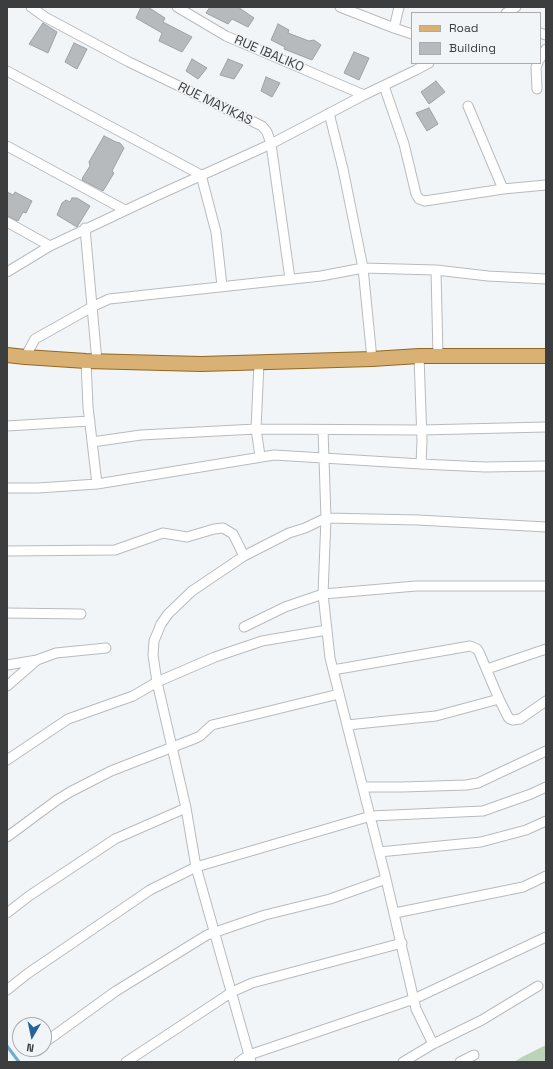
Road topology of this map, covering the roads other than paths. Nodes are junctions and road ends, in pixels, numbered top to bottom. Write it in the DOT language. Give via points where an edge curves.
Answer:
graph roads {
  1 [pos="31,7"];
  2 [pos="177,7"];
  3 [pos="340,7"];
  4 [pos="399,7"];
  5 [pos="394,28"];
  6 [pos="411,34"];
  7 [pos="427,64"];
  8 [pos="538,64"];
  9 [pos="7,71"];
  10 [pos="384,86"];
  11 [pos="537,89"];
  12 [pos="364,95"];
  13 [pos="468,106"];
  14 [pos="329,113"];
  15 [pos="271,144"];
  16 [pos="7,146"];
  17 [pos="201,175"];
  18 [pos="546,185"];
  19 [pos="503,189"];
  20 [pos="125,210"];
  21 [pos="7,222"];
  22 [pos="85,228"];
  23 [pos="50,246"];
  24 [pos="363,268"];
  25 [pos="436,270"];
  26 [pos="7,272"];
  27 [pos="290,279"];
  28 [pos="546,280"];
  29 [pos="222,286"];
  30 [pos="92,306"];
  31 [pos="7,355"];
  32 [pos="419,356"];
  33 [pos="438,356"];
  34 [pos="546,356"];
  35 [pos="25,358"];
  36 [pos="372,359"];
  37 [pos="92,361"];
  38 [pos="259,362"];
  39 [pos="90,422"];
  40 [pos="7,426"];
  41 [pos="546,427"];
  42 [pos="256,430"];
  43 [pos="323,430"];
  44 [pos="421,430"];
  45 [pos="92,442"];
  46 [pos="260,456"];
  47 [pos="325,458"];
  48 [pos="421,464"];
  49 [pos="546,466"];
  50 [pos="97,484"];
  51 [pos="7,488"];
  52 [pos="326,518"];
  53 [pos="546,527"];
  54 [pos="7,551"];
  55 [pos="244,556"];
  56 [pos="546,586"];
  57 [pos="323,594"];
  58 [pos="7,613"];
  59 [pos="81,614"];
  60 [pos="244,627"];
  61 [pos="327,630"];
  62 [pos="106,648"];
  63 [pos="546,649"];
  64 [pos="37,660"];
  65 [pos="7,665"];
  66 [pos="487,669"];
  67 [pos="333,670"];
  68 [pos="157,682"];
  69 [pos="7,686"];
  70 [pos="339,694"];
  71 [pos="499,699"];
  72 [pos="546,701"];
  73 [pos="347,725"];
  74 [pos="173,746"];
  75 [pos="546,751"];
  76 [pos="7,760"];
  77 [pos="364,787"];
  78 [pos="546,787"];
  79 [pos="186,808"];
  80 [pos="371,816"];
  81 [pos="546,821"];
  82 [pos="7,837"];
  83 [pos="379,852"];
  84 [pos="196,867"];
  85 [pos="546,876"];
  86 [pos="386,878"];
  87 [pos="7,913"];
  88 [pos="395,913"];
  89 [pos="214,932"];
  90 [pos="546,937"];
  91 [pos="402,943"];
  92 [pos="538,986"];
  93 [pos="7,990"];
  94 [pos="232,992"];
  95 [pos="414,999"];
  96 [pos="52,1037"];
  97 [pos="433,1044"];
  98 [pos="474,1055"];
  99 [pos="250,1058"];
  100 [pos="126,1062"];
  101 [pos="238,1062"];
  102 [pos="403,1062"];
  103 [pos="460,1062"];
  1 -- 15 [label="street, RUE MAYIKAS" via="129,62 262,126"];
  2 -- 12 [label="street, RUE IBALIKO" via="226,36"];
  3 -- 5 [label="street"];
  4 -- 5 [label="street"];
  5 -- 6 [label="street"];
  7 -- 10 [label="street"];
  8 -- 11 [label="street"];
  9 -- 17 [label="street"];
  10 -- 12 [label="street"];
  10 -- 19 [label="street" via="419,199 425,201"];
  12 -- 14 [label="street"];
  13 -- 19 [label="street"];
  14 -- 15 [label="street"];
  14 -- 24 [label="street"];
  15 -- 17 [label="street"];
  15 -- 27 [label="street, RUE MAYIKAS"];
  16 -- 20 [label="street"];
  17 -- 20 [label="street"];
  17 -- 29 [label="street" via="216,232"];
  18 -- 19 [label="street"];
  20 -- 22 [label="street"];
  21 -- 23 [label="street"];
  22 -- 23 [label="street"];
  22 -- 30 [label="street"];
  23 -- 26 [label="street"];
  24 -- 25 [label="street"];
  24 -- 27 [label="street"];
  24 -- 36 [label="street"];
  25 -- 28 [label="street"];
  25 -- 33 [label="street"];
  27 -- 29 [label="street"];
  29 -- 30 [label="street" via="109,299"];
  30 -- 35 [label="street" via="35,338"];
  30 -- 37 [label="street"];
  31 -- 35 [label="main road"];
  32 -- 33 [label="main road"];
  32 -- 36 [label="main road"];
  32 -- 44 [label="street"];
  33 -- 34 [label="main road"];
  35 -- 37 [label="main road"];
  36 -- 38 [label="main road"];
  37 -- 38 [label="main road" via="201,364"];
  37 -- 39 [label="street"];
  38 -- 42 [label="street"];
  39 -- 40 [label="street"];
  39 -- 45 [label="street"];
  41 -- 44 [label="street"];
  42 -- 43 [label="street"];
  42 -- 45 [label="street" via="141,435"];
  42 -- 46 [label="street"];
  43 -- 44 [label="street"];
  43 -- 47 [label="street"];
  44 -- 48 [label="street"];
  45 -- 50 [label="street"];
  46 -- 47 [label="street"];
  46 -- 50 [label="street"];
  47 -- 48 [label="street"];
  47 -- 52 [label="street"];
  48 -- 49 [label="street"];
  50 -- 51 [label="street"];
  52 -- 53 [label="street"];
  52 -- 55 [label="street"];
  52 -- 57 [label="street"];
  54 -- 55 [label="street" via="115,550 163,533 187,537 223,528 233,534"];
  55 -- 68 [label="street" via="192,590 161,624 154,641 153,655"];
  56 -- 57 [label="street" via="416,586"];
  57 -- 60 [label="street" via="285,607"];
  57 -- 61 [label="street"];
  58 -- 59 [label="street"];
  61 -- 67 [label="street"];
  61 -- 68 [label="street" via="262,641 215,657"];
  62 -- 64 [label="street" via="56,652"];
  63 -- 66 [label="street"];
  64 -- 65 [label="street"];
  64 -- 69 [label="street"];
  66 -- 67 [label="street" via="477,649 470,646"];
  66 -- 71 [label="street"];
  67 -- 70 [label="street"];
  68 -- 74 [label="street"];
  68 -- 76 [label="street" via="133,696 68,719"];
  70 -- 73 [label="street"];
  70 -- 74 [label="street" via="216,723 209,726 200,736"];
  71 -- 72 [label="street" via="508,717 513,720 520,719"];
  71 -- 73 [label="street" via="436,716"];
  73 -- 77 [label="street"];
  74 -- 79 [label="street"];
  74 -- 82 [label="street" via="111,771 70,792"];
  75 -- 77 [label="street" via="478,783"];
  77 -- 80 [label="street"];
  78 -- 80 [label="street" via="483,811"];
  79 -- 84 [label="street"];
  79 -- 87 [label="street" via="115,839"];
  80 -- 83 [label="street"];
  80 -- 84 [label="street"];
  81 -- 83 [label="street" via="526,830 481,842"];
  83 -- 86 [label="street"];
  84 -- 89 [label="street"];
  84 -- 93 [label="street" via="150,890 39,965"];
  85 -- 88 [label="street" via="523,888"];
  86 -- 88 [label="street"];
  86 -- 89 [label="street" via="330,899"];
  88 -- 91 [label="street"];
  89 -- 94 [label="street"];
  89 -- 96 [label="street" via="116,991"];
  90 -- 95 [label="street"];
  91 -- 94 [label="street" via="252,983"];
  91 -- 95 [label="street"];
  92 -- 97 [label="street" via="482,1020"];
  94 -- 99 [label="street"];
  94 -- 100 [label="street"];
  95 -- 97 [label="street"];
  95 -- 99 [label="street"];
  97 -- 102 [label="street"];
  98 -- 103 [label="street"];
  99 -- 101 [label="street"];
}
